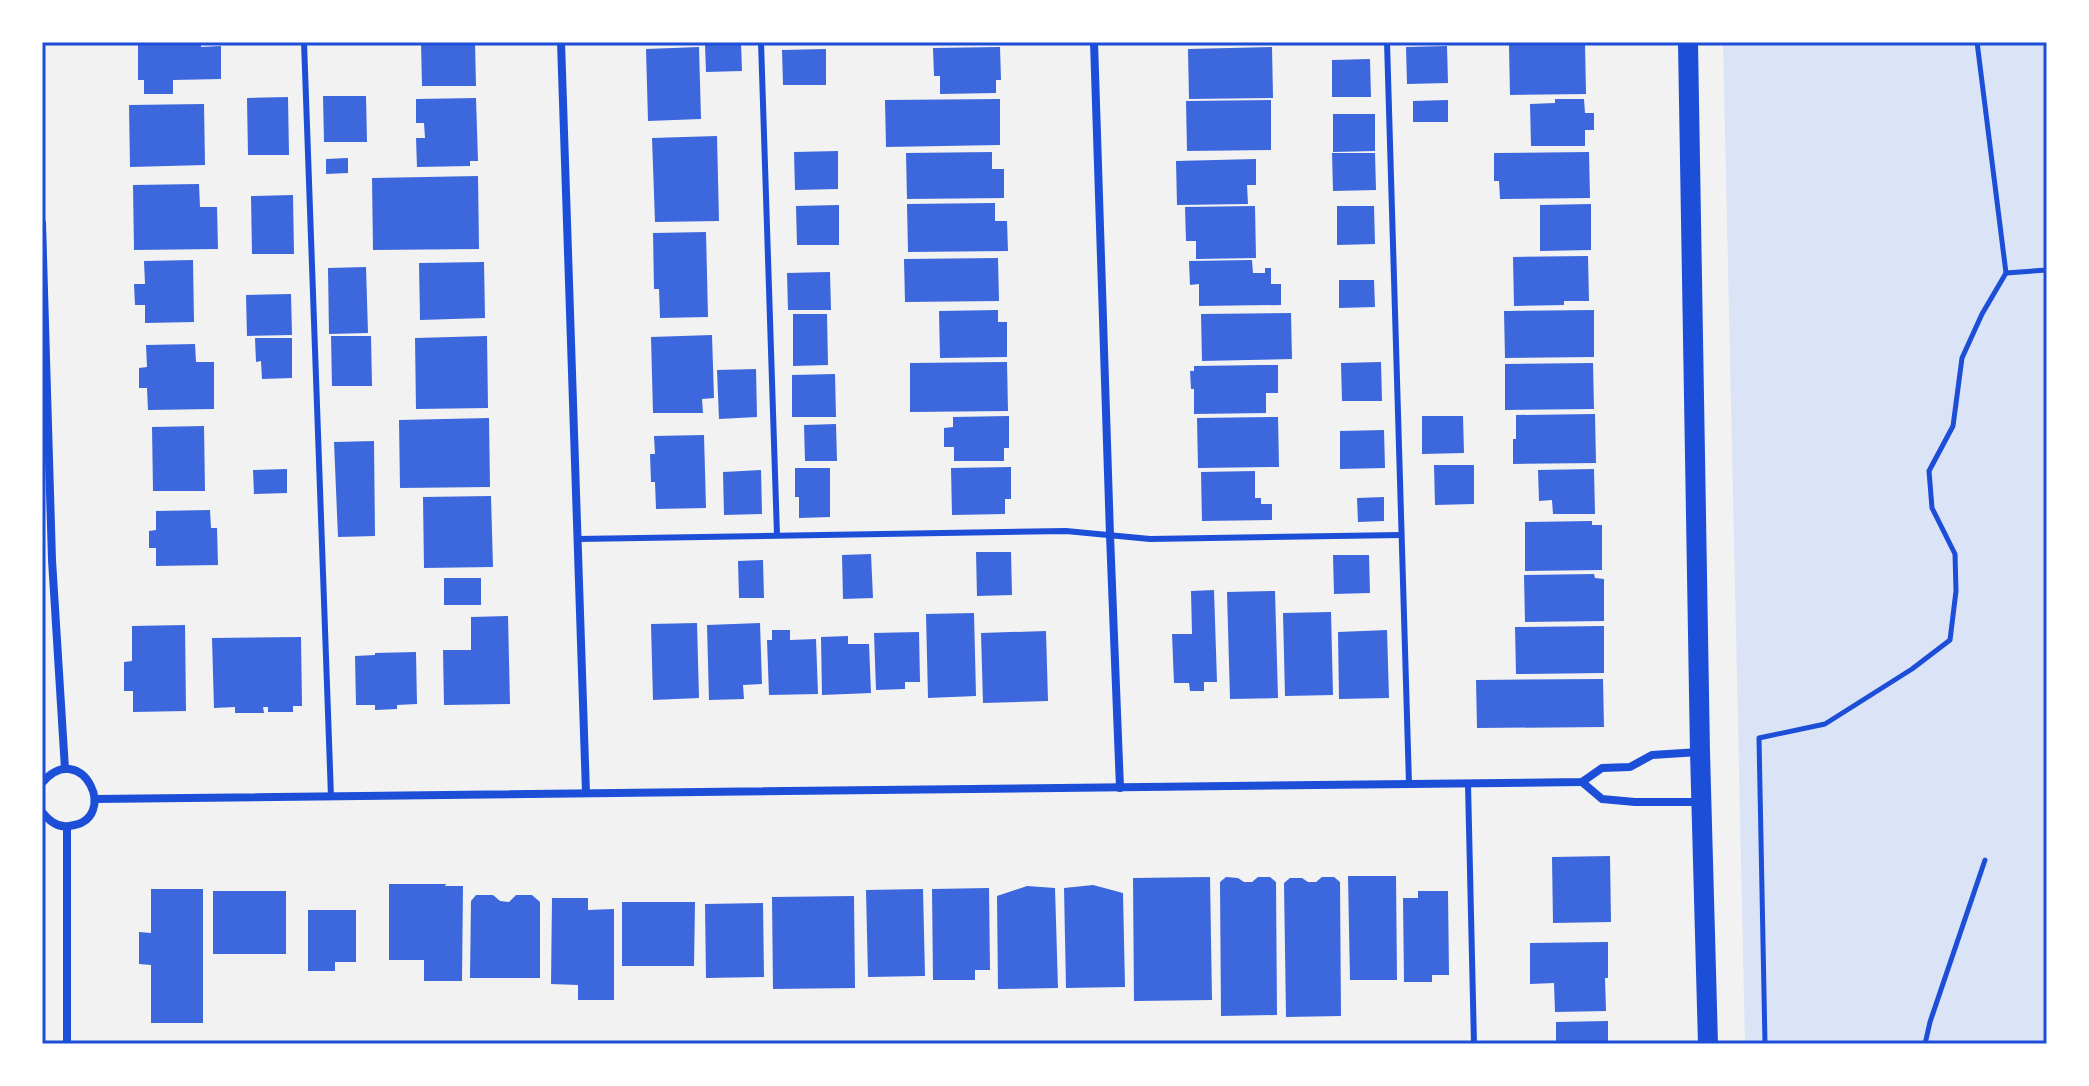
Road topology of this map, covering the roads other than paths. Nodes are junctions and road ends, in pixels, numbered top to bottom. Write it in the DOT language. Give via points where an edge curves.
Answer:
graph roads {
  1 [pos="304,42"];
  2 [pos="561,42"];
  3 [pos="761,42"];
  4 [pos="1094,42"];
  5 [pos="1387,42"];
  6 [pos="1688,42"];
  7 [pos="42,223"];
  8 [pos="777,535"];
  9 [pos="1110,535"];
  10 [pos="1401,535"];
  11 [pos="578,539"];
  12 [pos="47,560"];
  13 [pos="1700,752"];
  14 [pos="65,769"];
  15 [pos="1582,782"];
  16 [pos="42,783"];
  17 [pos="1409,784"];
  18 [pos="1468,784"];
  19 [pos="1120,788"];
  20 [pos="586,793"];
  21 [pos="331,797"];
  22 [pos="95,799"];
  23 [pos="1701,802"];
  24 [pos="42,812"];
  25 [pos="67,827"];
  26 [pos="67,1044"];
  27 [pos="1474,1044"];
  28 [pos="1708,1044"];
  1 -- 21 [label="lane"];
  2 -- 11 [label="street"];
  3 -- 8 [label="lane"];
  4 -- 9 [label="street"];
  5 -- 10 [label="lane"];
  6 -- 13 [label="main road"];
  7 -- 12 [label="street"];
  8 -- 9 [label="lane"];
  8 -- 11 [label="lane"];
  9 -- 10 [label="lane"];
  9 -- 19 [label="street"];
  10 -- 17 [label="lane"];
  11 -- 20 [label="street"];
  12 -- 14 [label="street"];
  13 -- 15 [label="street" via="1652,755 1630,767 1602,768"];
  13 -- 23 [label="main road"];
  14 -- 16 [label="street"];
  14 -- 22 [label="street" via="90,781"];
  15 -- 18 [label="street"];
  15 -- 23 [label="street" via="1602,799"];
  17 -- 18 [label="street"];
  17 -- 19 [label="street"];
  18 -- 27 [label="lane"];
  19 -- 20 [label="street"];
  20 -- 21 [label="street"];
  21 -- 22 [label="street"];
  22 -- 25 [label="street" via="83,821"];
  23 -- 28 [label="main road"];
  24 -- 25 [label="street"];
  25 -- 26 [label="street"];
}
